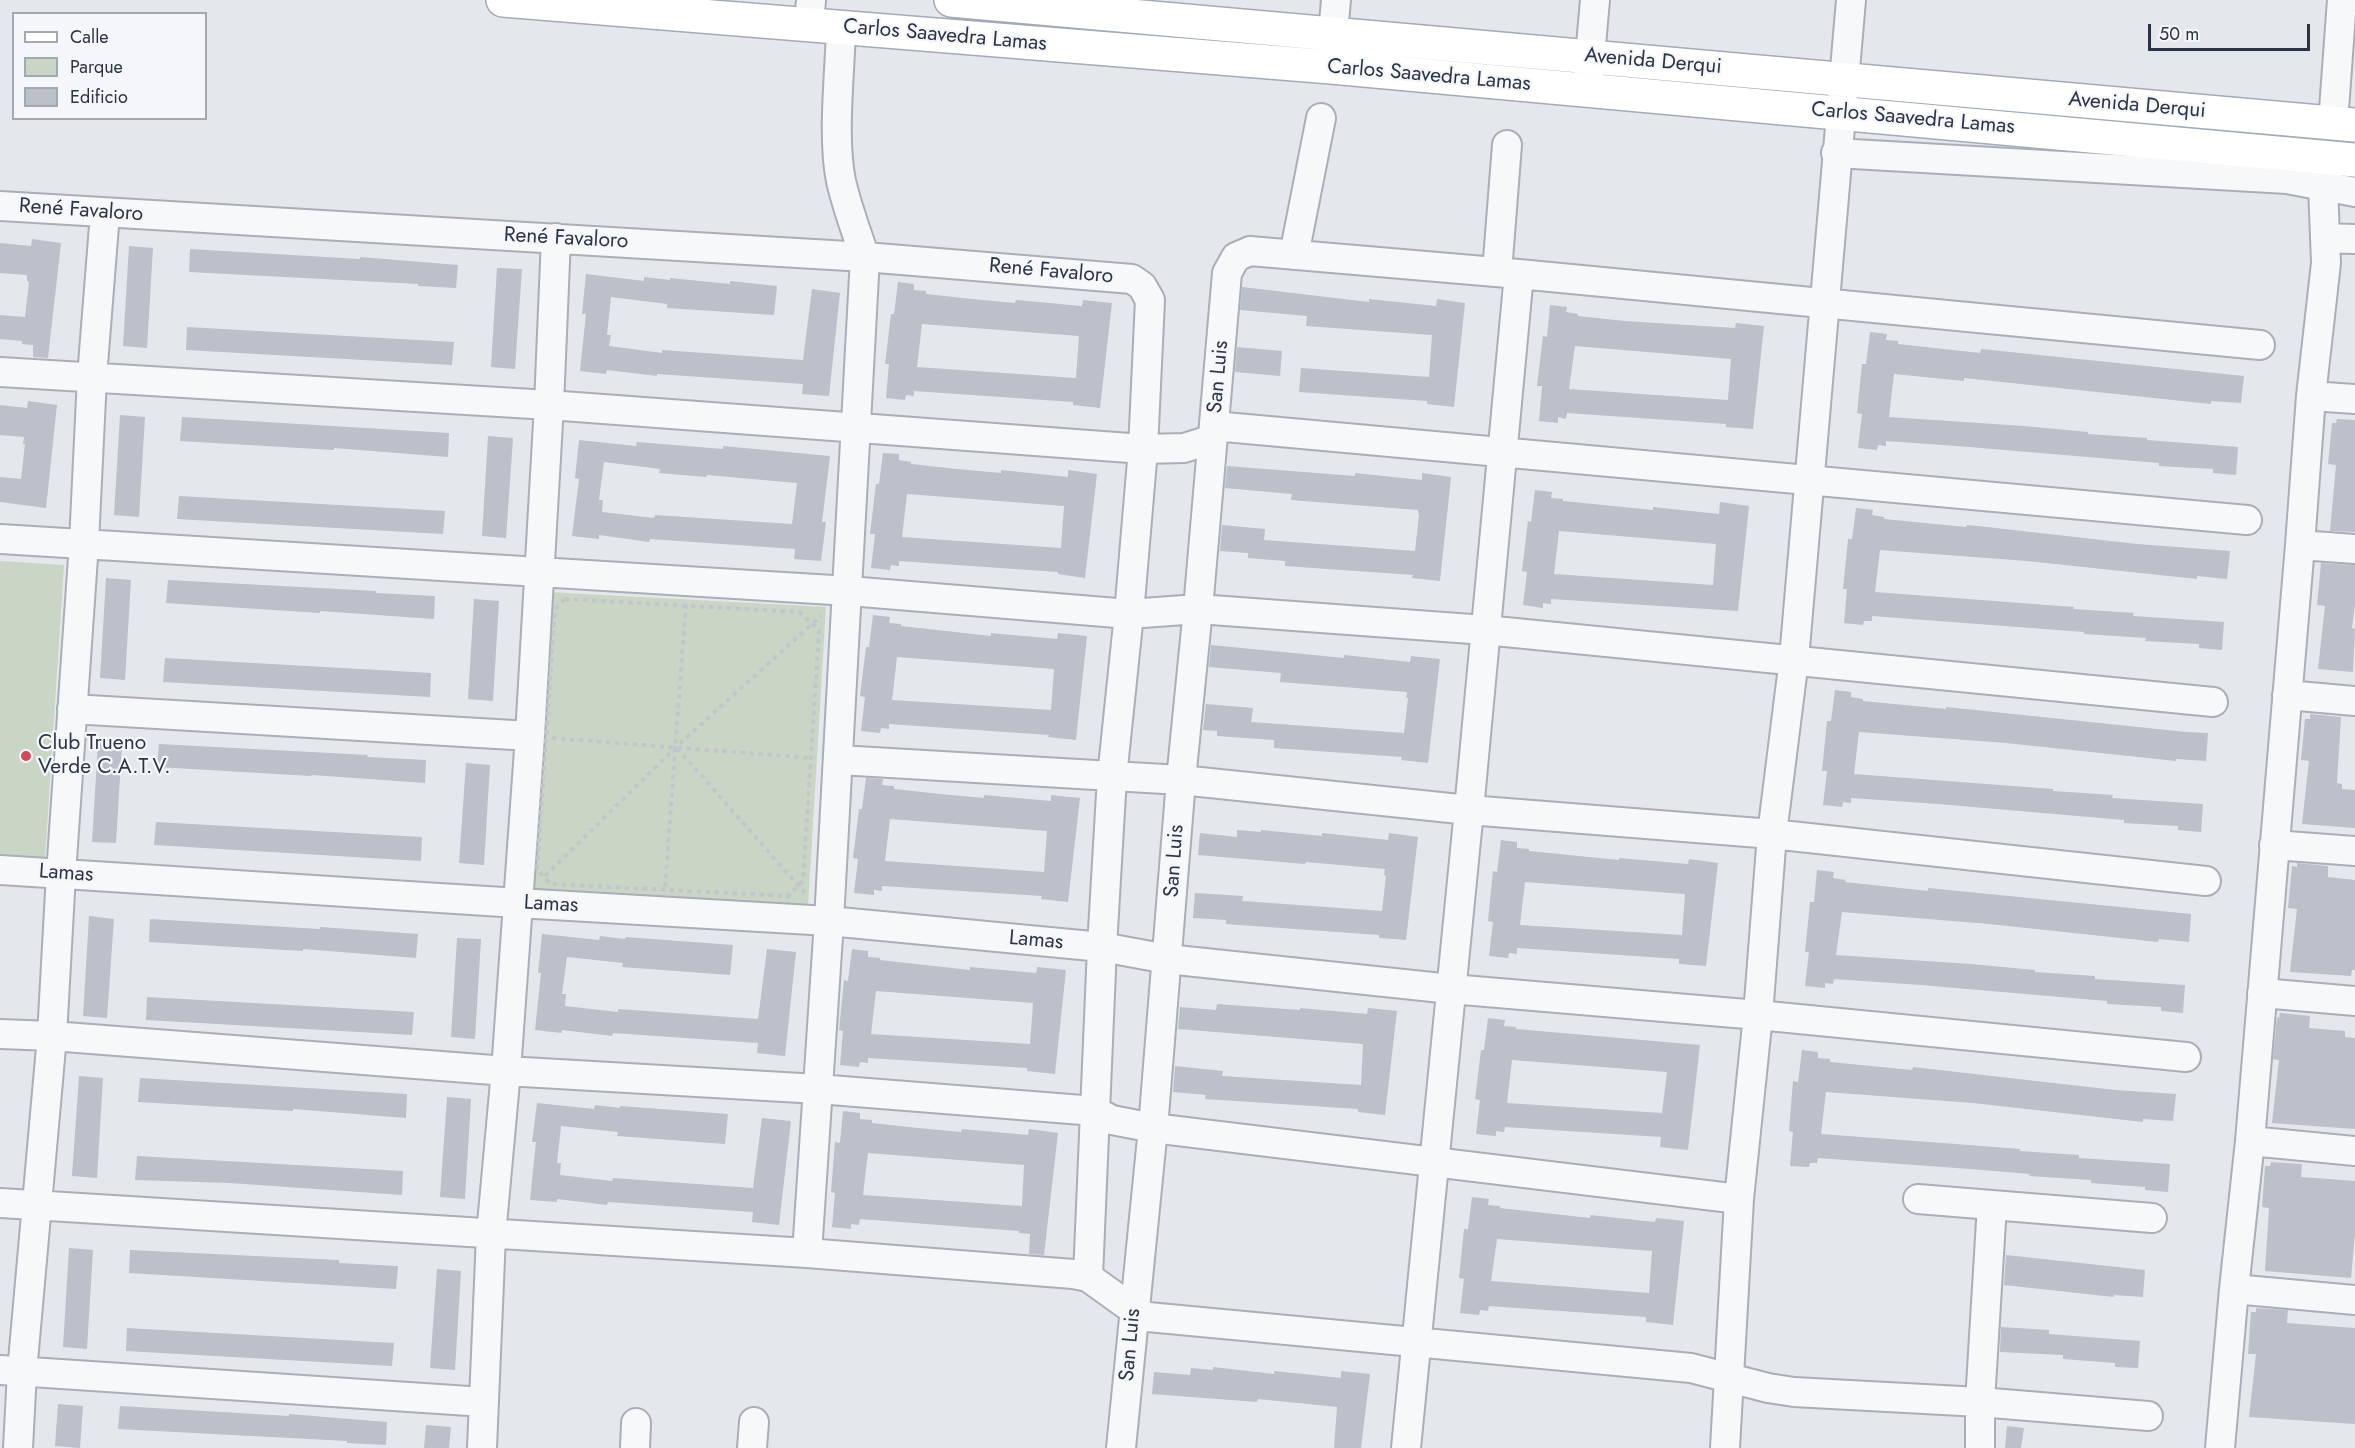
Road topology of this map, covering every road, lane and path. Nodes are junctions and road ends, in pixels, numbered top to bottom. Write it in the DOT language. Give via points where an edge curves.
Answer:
graph roads {
  1 [pos="509,0"];
  2 [pos="951,0"];
  3 [pos="1336,0"];
  4 [pos="1594,0"];
  5 [pos="1851,0"];
  6 [pos="2342,0"];
  7 [pos="1075,5"];
  8 [pos="810,12"];
  9 [pos="841,27"];
  10 [pos="1333,34"];
  11 [pos="1071,47"];
  12 [pos="1589,57"];
  13 [pos="1330,67"];
  14 [pos="1843,79"];
  15 [pos="1587,89"];
  16 [pos="1839,112"];
  17 [pos="1321,118"];
  18 [pos="2344,124"];
  19 [pos="1507,145"];
  20 [pos="1836,153"];
  21 [pos="2355,160"];
  22 [pos="2323,186"];
  23 [pos="2355,192"];
  24 [pos="0,206"];
  25 [pos="105,213"];
  26 [pos="556,238"];
  27 [pos="2325,238"];
  28 [pos="2355,238"];
  29 [pos="1294,255"];
  30 [pos="865,257"];
  31 [pos="1508,273"];
  32 [pos="1823,304"];
  33 [pos="2260,345"];
  34 [pos="0,372"];
  35 [pos="92,377"];
  36 [pos="2311,396"];
  37 [pos="2355,399"];
  38 [pos="549,405"];
  39 [pos="857,428"];
  40 [pos="1214,432"];
  41 [pos="1143,449"];
  42 [pos="1503,453"];
  43 [pos="1810,481"];
  44 [pos="2247,520"];
  45 [pos="0,538"];
  46 [pos="84,543"];
  47 [pos="2300,545"];
  48 [pos="2355,549"];
  49 [pos="539,573"];
  50 [pos="849,591"];
  51 [pos="687,594"];
  52 [pos="1198,609"];
  53 [pos="1129,614"];
  54 [pos="813,624"];
  55 [pos="1485,630"];
  56 [pos="1794,659"];
  57 [pos="2287,695"];
  58 [pos="2355,700"];
  59 [pos="2213,702"];
  60 [pos="72,709"];
  61 [pos="538,736"];
  62 [pos="676,747"];
  63 [pos="825,759"];
  64 [pos="1112,777"];
  65 [pos="1181,780"];
  66 [pos="1469,810"];
  67 [pos="1772,834"];
  68 [pos="2274,845"];
  69 [pos="2355,851"];
  70 [pos="0,870"];
  71 [pos="61,874"];
  72 [pos="544,877"];
  73 [pos="2206,881"];
  74 [pos="798,886"];
  75 [pos="664,901"];
  76 [pos="518,903"];
  77 [pos="829,921"];
  78 [pos="1102,947"];
  79 [pos="1167,959"];
  80 [pos="1451,989"];
  81 [pos="2262,993"];
  82 [pos="2355,1001"];
  83 [pos="1758,1015"];
  84 [pos="0,1034"];
  85 [pos="52,1036"];
  86 [pos="2186,1057"];
  87 [pos="506,1071"];
  88 [pos="818,1089"];
  89 [pos="1095,1111"];
  90 [pos="1153,1128"];
  91 [pos="2250,1141"];
  92 [pos="2355,1151"];
  93 [pos="1435,1162"];
  94 [pos="1739,1199"];
  95 [pos="1918,1199"];
  96 [pos="0,1203"];
  97 [pos="37,1204"];
  98 [pos="1992,1205"];
  99 [pos="2152,1218"];
  100 [pos="491,1235"];
  101 [pos="807,1253"];
  102 [pos="1088,1276"];
  103 [pos="2234,1289"];
  104 [pos="2355,1300"];
  105 [pos="1134,1310"];
  106 [pos="1417,1342"];
  107 [pos="11,1371"];
  108 [pos="1728,1377"];
  109 [pos="484,1402"];
  110 [pos="1980,1402"];
  111 [pos="2148,1416"];
  112 [pos="2227,1447"];
  113 [pos="18,1448"];
  114 [pos="482,1448"];
  115 [pos="1122,1448"];
  116 [pos="1406,1448"];
  117 [pos="1725,1448"];
  118 [pos="1980,1448"];
  1 -- 8 [label="main road, Carlos Saavedra Lamas"];
  2 -- 7 [label="main road, Avenida Derqui"];
  3 -- 10 [label="street"];
  4 -- 12 [label="street"];
  5 -- 14 [label="street"];
  6 -- 18 [label="street"];
  7 -- 10 [label="main road, Avenida Derqui"];
  7 -- 11 [label="street"];
  8 -- 9 [label="main road, Carlos Saavedra Lamas"];
  9 -- 11 [label="main road, Carlos Saavedra Lamas"];
  9 -- 30 [label="street" via="841,179"];
  10 -- 12 [label="main road, Avenida Derqui"];
  10 -- 13 [label="street"];
  11 -- 13 [label="main road, Carlos Saavedra Lamas"];
  12 -- 14 [label="main road, Avenida Derqui"];
  12 -- 15 [label="street"];
  13 -- 15 [label="main road, Carlos Saavedra Lamas"];
  14 -- 16 [label="street"];
  14 -- 18 [label="main road, Avenida Derqui"];
  15 -- 16 [label="main road, Carlos Saavedra Lamas"];
  16 -- 20 [label="street"];
  16 -- 21 [label="main road, Carlos Saavedra Lamas"];
  17 -- 29 [label="street"];
  19 -- 31 [label="street"];
  20 -- 22 [label="street" via="2287,179"];
  20 -- 32 [label="street"];
  22 -- 23 [label="street"];
  22 -- 27 [label="street"];
  24 -- 25 [label="street, René Favaloro"];
  25 -- 26 [label="street, René Favaloro"];
  25 -- 35 [label="street"];
  26 -- 30 [label="street, René Favaloro"];
  26 -- 38 [label="street"];
  27 -- 28 [label="street"];
  27 -- 36 [label="street" via="2326,262"];
  29 -- 31 [label="street"];
  29 -- 40 [label="street, San Luis" via="1250,251 1236,257 1227,273"];
  30 -- 39 [label="street"];
  30 -- 41 [label="street, René Favaloro" via="1132,279 1142,286 1150,300"];
  31 -- 32 [label="street"];
  31 -- 42 [label="street"];
  32 -- 33 [label="street"];
  32 -- 43 [label="street"];
  34 -- 35 [label="street"];
  35 -- 38 [label="street"];
  35 -- 46 [label="street"];
  36 -- 37 [label="street"];
  36 -- 47 [label="street"];
  38 -- 39 [label="street"];
  38 -- 49 [label="street"];
  39 -- 41 [label="street"];
  39 -- 50 [label="street"];
  40 -- 41 [label="street" via="1184,448"];
  40 -- 42 [label="street"];
  40 -- 52 [label="street, San Luis"];
  41 -- 53 [label="street"];
  42 -- 43 [label="street"];
  42 -- 55 [label="street"];
  43 -- 44 [label="street"];
  43 -- 56 [label="street"];
  45 -- 46 [label="street"];
  46 -- 49 [label="street"];
  46 -- 60 [label="street"];
  47 -- 48 [label="street"];
  47 -- 57 [label="street"];
  49 -- 51 [label="street"];
  49 -- 61 [label="street"];
  50 -- 51 [label="street"];
  50 -- 53 [label="street"];
  50 -- 54 [label="path"];
  50 -- 63 [label="street"];
  51 -- 54 [label="path" via="799,612"];
  51 -- 61 [label="path" via="565,599 555,609"];
  51 -- 62 [label="path"];
  52 -- 53 [label="street"];
  52 -- 55 [label="street"];
  52 -- 65 [label="street, San Luis"];
  53 -- 64 [label="street"];
  54 -- 62 [label="path"];
  54 -- 63 [label="path" via="819,630"];
  55 -- 56 [label="street"];
  55 -- 66 [label="street"];
  56 -- 59 [label="street"];
  56 -- 67 [label="street"];
  57 -- 58 [label="street"];
  57 -- 68 [label="street"];
  60 -- 61 [label="street"];
  60 -- 71 [label="street"];
  61 -- 62 [label="path"];
  61 -- 72 [label="path" via="537,870"];
  61 -- 76 [label="street"];
  62 -- 63 [label="path"];
  62 -- 72 [label="path"];
  62 -- 74 [label="path"];
  62 -- 75 [label="path"];
  63 -- 64 [label="street"];
  63 -- 74 [label="path" via="803,881"];
  63 -- 77 [label="street"];
  64 -- 65 [label="street"];
  64 -- 78 [label="street"];
  65 -- 66 [label="street"];
  65 -- 79 [label="street, San Luis"];
  66 -- 67 [label="street"];
  66 -- 80 [label="street"];
  67 -- 73 [label="street"];
  67 -- 83 [label="street"];
  68 -- 69 [label="street"];
  68 -- 81 [label="street"];
  70 -- 71 [label="street, Lamas"];
  71 -- 76 [label="street, Lamas"];
  71 -- 85 [label="street"];
  72 -- 75 [label="path" via="551,884"];
  72 -- 76 [label="path"];
  74 -- 75 [label="path" via="788,896"];
  74 -- 77 [label="path"];
  75 -- 76 [label="street, Lamas"];
  75 -- 77 [label="street, Lamas"];
  76 -- 87 [label="street"];
  77 -- 78 [label="street, Lamas"];
  77 -- 88 [label="street"];
  78 -- 79 [label="street, Lamas"];
  78 -- 89 [label="street"];
  79 -- 80 [label="street, Lamas"];
  79 -- 90 [label="street, San Luis"];
  80 -- 83 [label="street, Lamas"];
  80 -- 93 [label="street"];
  81 -- 82 [label="street"];
  81 -- 91 [label="street"];
  83 -- 86 [label="street, Lamas"];
  83 -- 94 [label="street"];
  84 -- 85 [label="street"];
  85 -- 87 [label="street"];
  85 -- 97 [label="street"];
  87 -- 88 [label="street"];
  87 -- 100 [label="street"];
  88 -- 89 [label="street"];
  88 -- 101 [label="street"];
  89 -- 90 [label="street" via="1112,1120"];
  89 -- 102 [label="street"];
  90 -- 93 [label="street"];
  90 -- 105 [label="street, San Luis"];
  91 -- 92 [label="street"];
  91 -- 103 [label="street"];
  93 -- 94 [label="street"];
  93 -- 106 [label="street"];
  94 -- 108 [label="street"];
  95 -- 98 [label="street"];
  96 -- 97 [label="street"];
  97 -- 100 [label="street"];
  97 -- 107 [label="street"];
  98 -- 99 [label="street"];
  98 -- 110 [label="street"];
  100 -- 101 [label="street"];
  100 -- 109 [label="street"];
  101 -- 102 [label="street"];
  102 -- 105 [label="street"];
  103 -- 104 [label="street"];
  103 -- 112 [label="street"];
  105 -- 106 [label="street" via="1148,1317"];
  105 -- 115 [label="street, San Luis"];
  106 -- 108 [label="street" via="1691,1368"];
  106 -- 116 [label="street"];
  107 -- 109 [label="street"];
  107 -- 113 [label="street"];
  108 -- 110 [label="street" via="1794,1392"];
  108 -- 117 [label="street"];
  109 -- 114 [label="street"];
  110 -- 111 [label="street"];
  110 -- 118 [label="street"];
}
